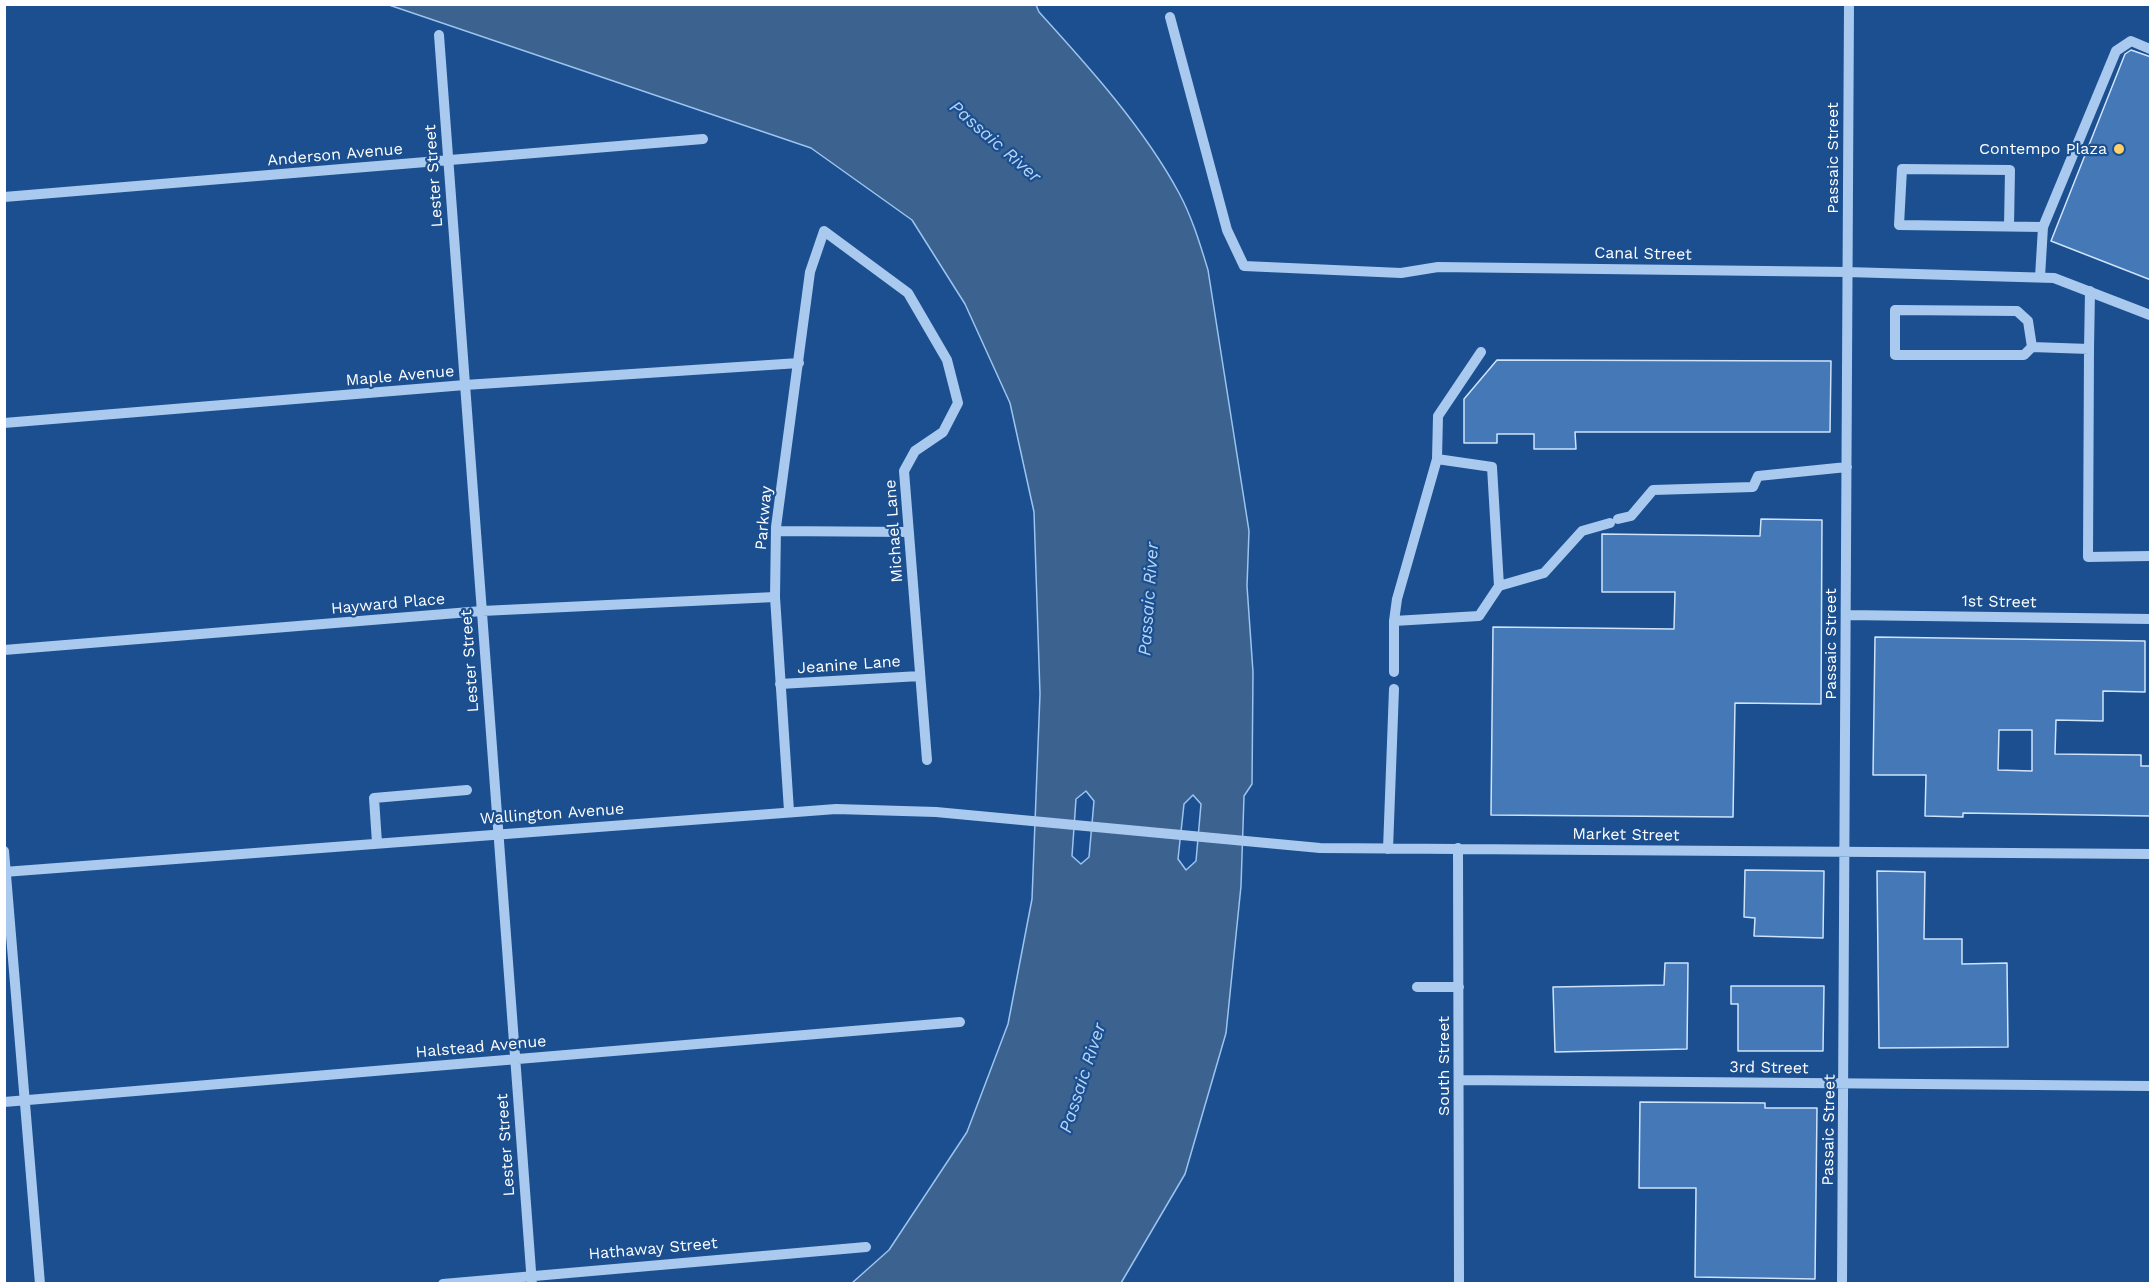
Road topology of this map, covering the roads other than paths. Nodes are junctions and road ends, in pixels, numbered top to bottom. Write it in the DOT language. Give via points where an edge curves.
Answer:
graph roads {
  1 [pos="1849,4"];
  2 [pos="1170,16"];
  3 [pos="439,35"];
  4 [pos="2151,49"];
  5 [pos="703,139"];
  6 [pos="448,160"];
  7 [pos="4,197"];
  8 [pos="2009,226"];
  9 [pos="2043,227"];
  10 [pos="824,231"];
  11 [pos="1847,272"];
  12 [pos="2040,277"];
  13 [pos="2090,291"];
  14 [pos="2151,315"];
  15 [pos="2032,347"];
  16 [pos="2089,349"];
  17 [pos="1481,352"];
  18 [pos="799,363"];
  19 [pos="465,385"];
  20 [pos="4,423"];
  21 [pos="1437,459"];
  22 [pos="1847,467"];
  23 [pos="776,531"];
  24 [pos="909,532"];
  25 [pos="2151,556"];
  26 [pos="1499,586"];
  27 [pos="775,597"];
  28 [pos="482,611"];
  29 [pos="1846,615"];
  30 [pos="2151,620"];
  31 [pos="1394,621"];
  32 [pos="4,650"];
  33 [pos="1394,672"];
  34 [pos="920,676"];
  35 [pos="780,684"];
  36 [pos="1394,689"];
  37 [pos="927,760"];
  38 [pos="467,790"];
  39 [pos="789,811"];
  40 [pos="1102,827"];
  41 [pos="498,833"];
  42 [pos="377,843"];
  43 [pos="1458,848"];
  44 [pos="1388,849"];
  45 [pos="4,851"];
  46 [pos="1846,853"];
  47 [pos="2151,855"];
  48 [pos="5,872"];
  49 [pos="1417,987"];
  50 [pos="1459,987"];
  51 [pos="960,1022"];
  52 [pos="515,1059"];
  53 [pos="1460,1080"];
  54 [pos="1845,1084"];
  55 [pos="2151,1086"];
  56 [pos="25,1101"];
  57 [pos="4,1102"];
  58 [pos="866,1246"];
  59 [pos="531,1279"];
  60 [pos="40,1284"];
  61 [pos="443,1284"];
  62 [pos="1459,1284"];
  63 [pos="1842,1284"];
  1 -- 11 [label="street, Passaic Street"];
  2 -- 11 [label="street, Canal Street" via="1227,230 1244,266 1401,273 1438,267"];
  3 -- 6 [label="street, Lester Street"];
  4 -- 9 [label="street" via="2131,41 2116,51"];
  5 -- 6 [label="street, Anderson Avenue"];
  6 -- 7 [label="street, Anderson Avenue"];
  6 -- 19 [label="street, Lester Street"];
  8 -- 8 [label="street" via="1899,225 1902,169 2010,170"];
  8 -- 9 [label="street"];
  9 -- 12 [label="street"];
  10 -- 18 [label="street, Parkway" via="810,272"];
  10 -- 24 [label="street, Michael Lane" via="908,293 947,360 958,403 943,432 915,451 904,471"];
  11 -- 12 [label="street, Canal Street"];
  11 -- 22 [label="street, Passaic Street"];
  12 -- 13 [label="street, Canal Street"];
  13 -- 14 [label="street, Canal Street"];
  13 -- 16 [label="street"];
  15 -- 15 [label="street" via="2024,355 1895,355 1895,310 2017,312 2028,321"];
  15 -- 16 [label="street"];
  16 -- 25 [label="street" via="2088,557"];
  17 -- 21 [label="street" via="1438,416"];
  18 -- 19 [label="street, Maple Avenue"];
  18 -- 23 [label="street, Parkway"];
  19 -- 20 [label="street, Maple Avenue"];
  19 -- 28 [label="street, Lester Street"];
  21 -- 26 [label="street" via="1492,467"];
  21 -- 31 [label="street"];
  22 -- 26 [label="street" via="1758,476 1753,486 1653,490 1631,516 1582,531 1544,573"];
  22 -- 29 [label="street, Passaic Street"];
  23 -- 24 [label="street"];
  23 -- 27 [label="street, Parkway"];
  24 -- 34 [label="street, Michael Lane"];
  26 -- 31 [label="street" via="1479,616"];
  27 -- 28 [label="street, Hayward Place"];
  27 -- 35 [label="street, Parkway"];
  28 -- 32 [label="street, Hayward Place"];
  28 -- 41 [label="street, Lester Street"];
  29 -- 30 [label="street, 1st Street"];
  29 -- 46 [label="street, Passaic Street"];
  31 -- 33 [label="street"];
  34 -- 35 [label="street, Jeanine Lane"];
  34 -- 37 [label="street, Michael Lane"];
  35 -- 39 [label="street, Parkway"];
  36 -- 44 [label="street"];
  38 -- 42 [label="street" via="374,798"];
  39 -- 40 [label="street, Wallington Avenue" via="884,809"];
  39 -- 41 [label="street, Wallington Avenue"];
  40 -- 44 [label="street, Market Street" via="1320,848"];
  41 -- 42 [label="street, Wallington Avenue"];
  41 -- 52 [label="street, Lester Street"];
  42 -- 48 [label="street, Wallington Avenue"];
  43 -- 44 [label="street, Market Street"];
  43 -- 46 [label="street, Market Street"];
  43 -- 50 [label="street, South Street"];
  45 -- 48 [label="street"];
  46 -- 47 [label="street, Market Street"];
  46 -- 54 [label="street, Passaic Street"];
  48 -- 56 [label="street"];
  49 -- 50 [label="street"];
  50 -- 53 [label="street, South Street"];
  51 -- 52 [label="street, Halstead Avenue"];
  52 -- 56 [label="street, Halstead Avenue"];
  52 -- 59 [label="street, Lester Street"];
  53 -- 54 [label="street, 3rd Street"];
  53 -- 62 [label="street, South Street"];
  54 -- 55 [label="street, 3rd Street"];
  54 -- 63 [label="street, Passaic Street"];
  56 -- 57 [label="street, Halstead Avenue"];
  56 -- 60 [label="street"];
  58 -- 59 [label="street, Hathaway Street"];
  59 -- 61 [label="street, Hathaway Street"];
}
